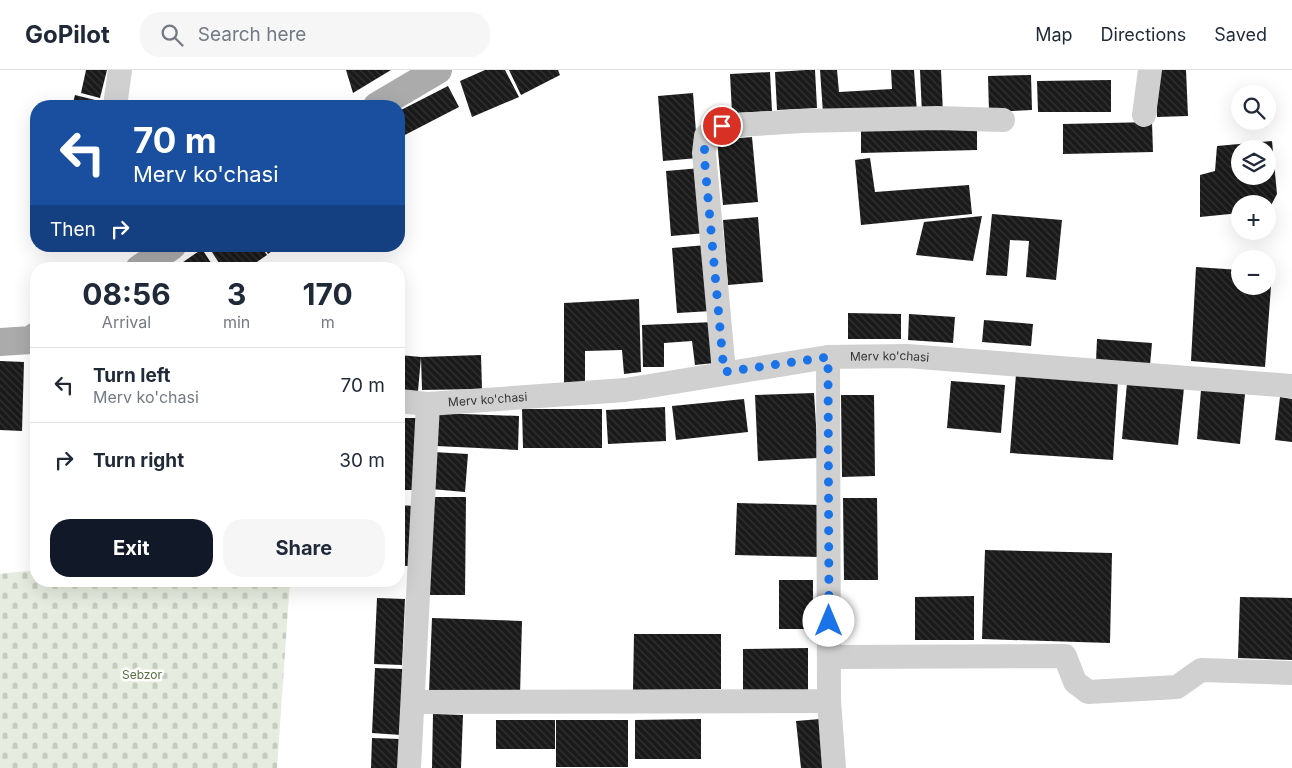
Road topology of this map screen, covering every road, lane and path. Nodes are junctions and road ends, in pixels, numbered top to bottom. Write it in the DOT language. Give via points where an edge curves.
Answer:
graph roads {
  1 [pos="120,70"];
  2 [pos="438,70"];
  3 [pos="1150,70"];
  4 [pos="116,100"];
  5 [pos="387,100"];
  6 [pos="1144,116"];
  7 [pos="1004,120"];
  8 [pos="30,339"];
  9 [pos="0,342"];
  10 [pos="828,357"];
  11 [pos="724,372"];
  12 [pos="1292,386"];
  13 [pos="405,402"];
  14 [pos="428,404"];
  15 [pos="829,657"];
  16 [pos="1292,673"];
  17 [pos="829,701"];
  18 [pos="414,702"];
  19 [pos="409,768"];
  20 [pos="834,768"];
  1 -- 4 [label="street"];
  2 -- 5 [label="main road"];
  3 -- 6 [label="street"];
  7 -- 11 [label="street" via="802,121 722,126 706,136 704,154"];
  8 -- 9 [label="main road"];
  10 -- 11 [label="street, Merv ko'chasi"];
  10 -- 12 [label="street, Merv ko'chasi" via="907,356"];
  10 -- 15 [label="street"];
  11 -- 14 [label="street, Merv ko'chasi" via="625,390"];
  13 -- 14 [label="street, Merv ko'chasi"];
  14 -- 18 [label="street"];
  15 -- 16 [label="street" via="1065,656 1075,682 1088,692 1177,687 1201,670"];
  15 -- 17 [label="street"];
  17 -- 18 [label="street"];
  17 -- 20 [label="street"];
  18 -- 19 [label="street"];
}
